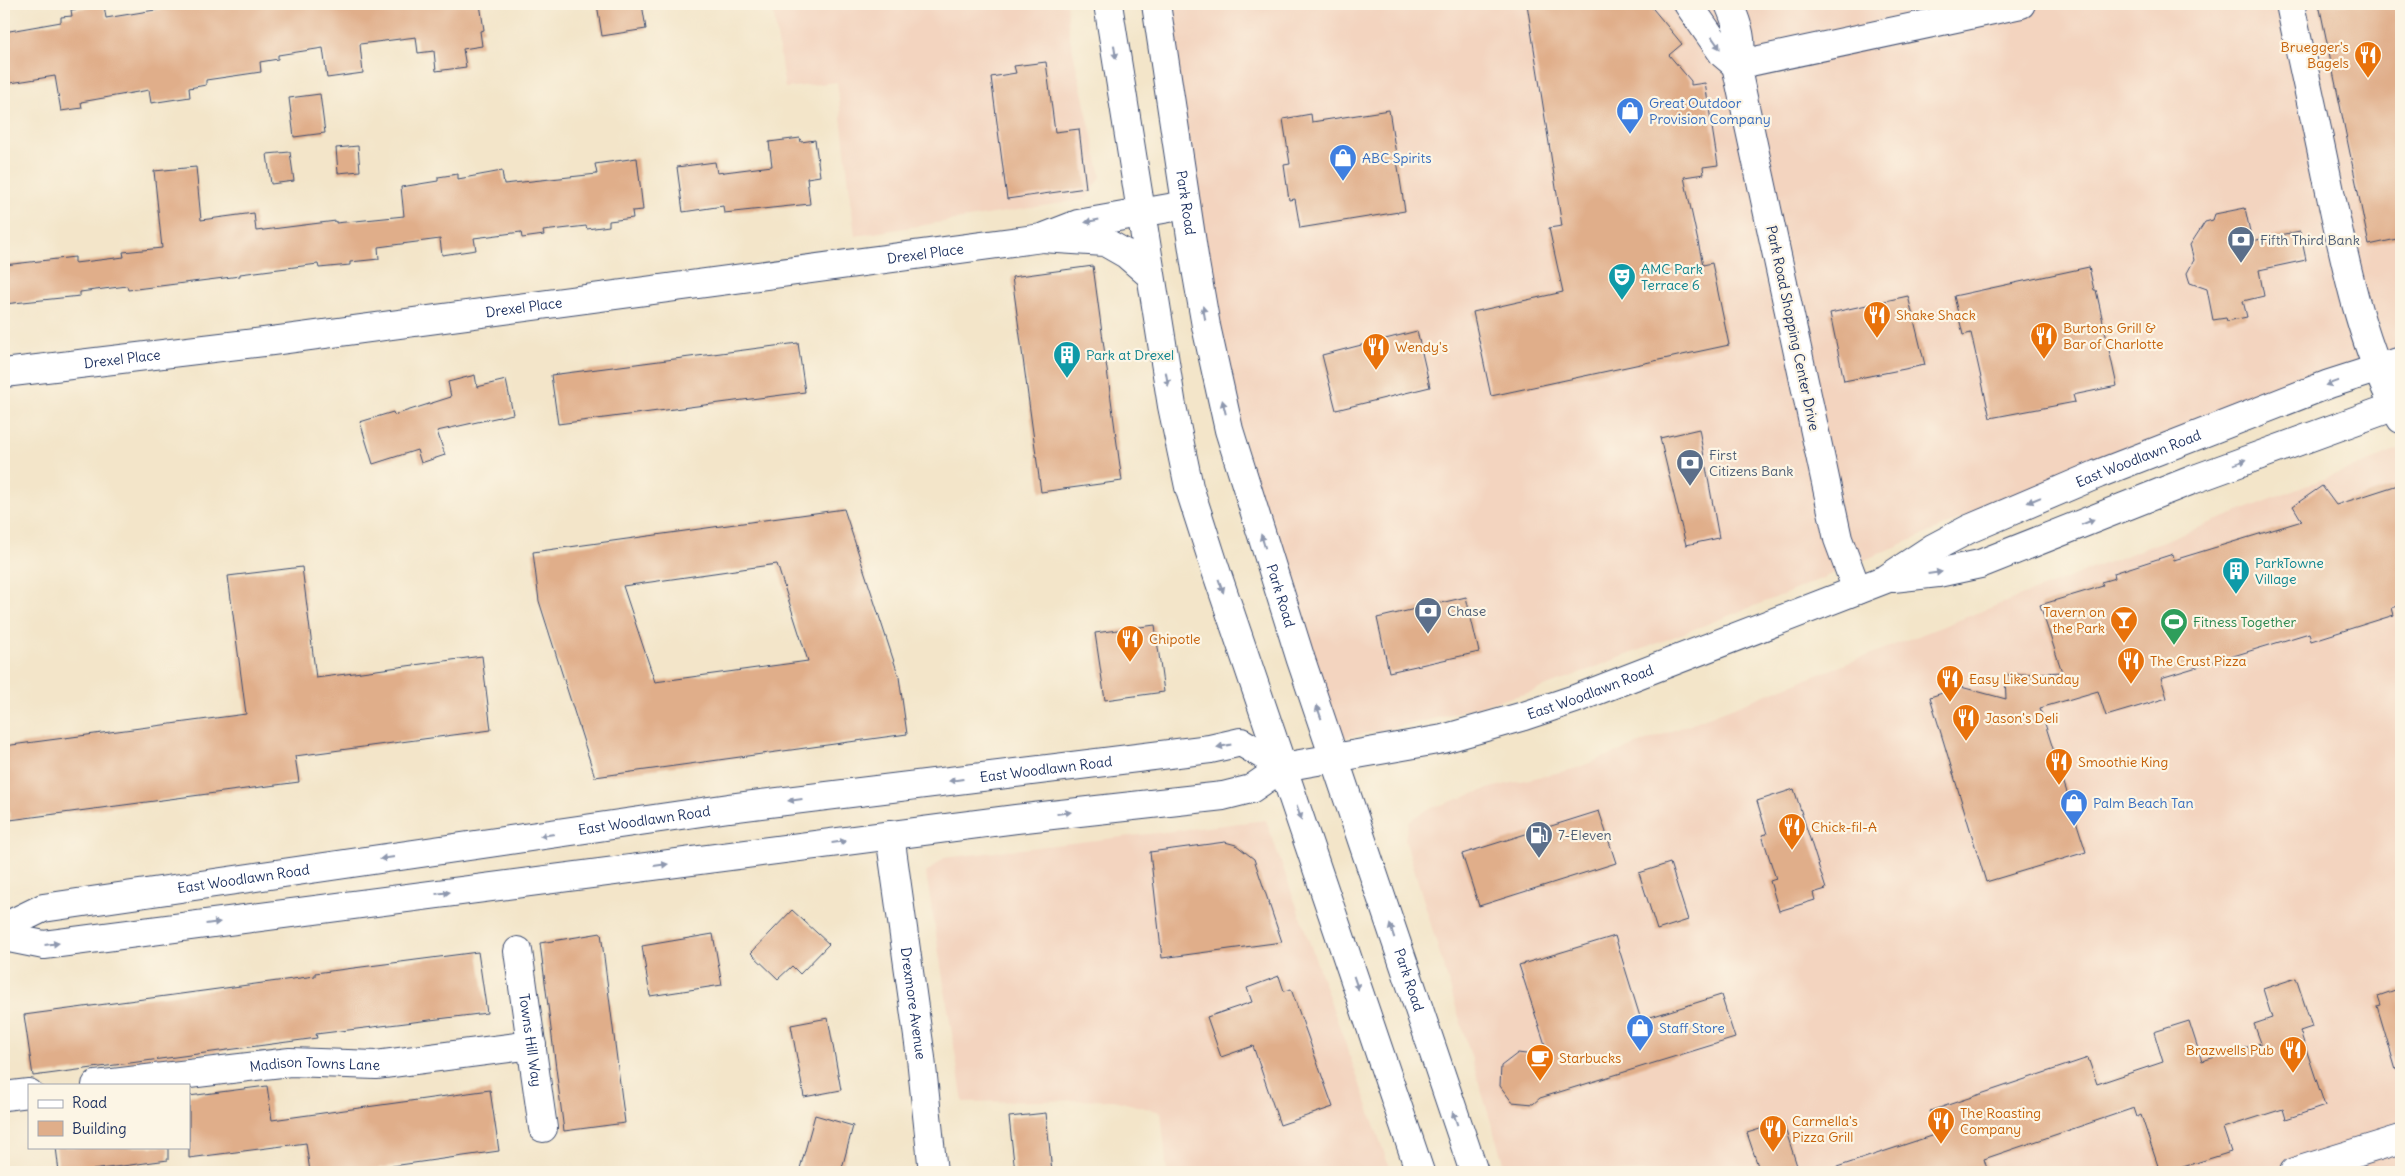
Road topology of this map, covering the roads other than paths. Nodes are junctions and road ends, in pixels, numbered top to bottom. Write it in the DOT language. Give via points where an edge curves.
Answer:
graph roads {
  1 [pos="1108,4"];
  2 [pos="1156,4"];
  3 [pos="1688,4"];
  4 [pos="1729,4"];
  5 [pos="2021,4"];
  6 [pos="2290,4"];
  7 [pos="1736,65"];
  8 [pos="1186,205"];
  9 [pos="1139,212"];
  10 [pos="1042,238"];
  11 [pos="1149,274"];
  12 [pos="2390,364"];
  13 [pos="4,373"];
  14 [pos="2399,410"];
  15 [pos="1886,579"];
  16 [pos="1857,590"];
  17 [pos="1335,758"];
  18 [pos="1283,767"];
  19 [pos="890,835"];
  20 [pos="4,927"];
  21 [pos="4,937"];
  22 [pos="518,951"];
  23 [pos="532,1045"];
  24 [pos="104,1084"];
  25 [pos="28,1093"];
  26 [pos="4,1096"];
  27 [pos="543,1128"];
  28 [pos="2401,1139"];
  29 [pos="933,1172"];
  30 [pos="1420,1172"];
  31 [pos="1474,1172"];
  32 [pos="2294,1172"];
  1 -- 9 [label="main road, one-way"];
  2 -- 8 [label="main road, Park Road"];
  3 -- 7 [label="main road, one-way" via="1724,54"];
  4 -- 7 [label="main road, Park Road Shopping Center Drive" via="1740,41 1740,57"];
  5 -- 7 [label="main road"];
  6 -- 12 [label="main road" via="2358,315"];
  7 -- 16 [label="main road, Park Road Shopping Center Drive" via="1838,539"];
  8 -- 9 [label="main road, Drexel Place"];
  17 -- 8 [label="main road, Park Road, one-way" via="1267,555 1230,430 1206,326"];
  9 -- 10 [label="main road, Drexel Place, one-way" via="1078,224"];
  9 -- 11 [label="main road"];
  10 -- 11 [label="main road, Drexel Place" via="1105,242 1126,254"];
  10 -- 13 [label="main road, Drexel Place" via="272,341"];
  11 -- 18 [label="main road, one-way" via="1189,487"];
  12 -- 14 [label="main road"];
  12 -- 15 [label="main road, East Woodlawn Road, one-way" via="2303,394 2025,504 1933,548"];
  15 -- 14 [label="main road, East Woodlawn Road, one-way" via="1980,564 2192,480"];
  15 -- 16 [label="main road, East Woodlawn Road"];
  16 -- 17 [label="main road, East Woodlawn Road" via="1524,716 1443,739"];
  17 -- 18 [label="main road, East Woodlawn Road"];
  31 -- 17 [label="main road, Park Road, one-way"];
  19 -- 18 [label="main road, East Woodlawn Road, one-way" via="1223,796 1251,789"];
  18 -- 20 [label="main road, East Woodlawn Road, one-way" via="1241,742 1210,749 729,808 43,908"];
  18 -- 30 [label="main road, one-way"];
  21 -- 19 [label="main road, East Woodlawn Road, one-way" via="44,945"];
  19 -- 29 [label="main road, Drexmore Avenue"];
  22 -- 23 [label="main road, Towns Hill Way"];
  23 -- 24 [label="main road, Madison Towns Lane" via="376,1066 290,1062"];
  23 -- 27 [label="main road, Towns Hill Way"];
  25 -- 26 [label="main road"];
  28 -- 32 [label="main road"];
}
